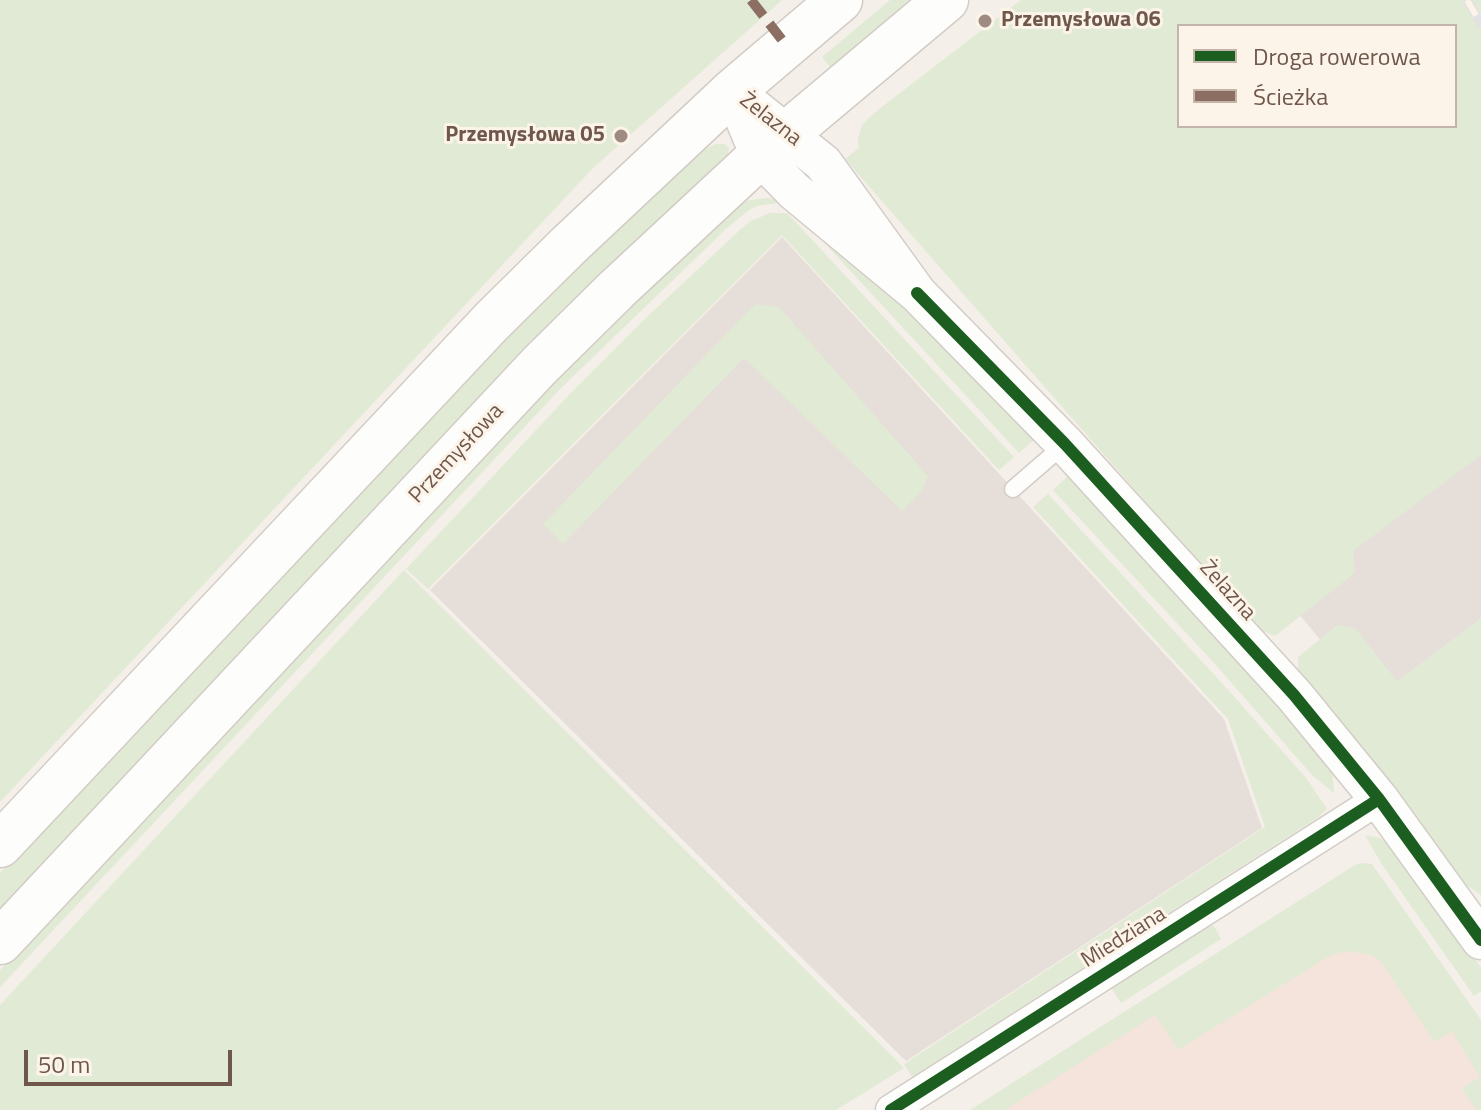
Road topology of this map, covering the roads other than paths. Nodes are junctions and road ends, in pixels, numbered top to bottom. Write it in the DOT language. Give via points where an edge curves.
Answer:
graph roads {
  1 [pos="840,0"];
  2 [pos="946,0"];
  3 [pos="733,91"];
  4 [pos="773,144"];
  5 [pos="1065,444"];
  6 [pos="1013,489"];
  7 [pos="1379,799"];
  8 [pos="0,845"];
  9 [pos="1479,934"];
  10 [pos="0,942"];
  11 [pos="891,1110"];
  1 -- 3 [label="main road"];
  2 -- 4 [label="main road, Przemysłowa"];
  3 -- 4 [label="street, Żelazna"];
  3 -- 8 [label="main road" via="492,321"];
  4 -- 5 [label="street, Żelazna" via="794,191 917,293"];
  4 -- 10 [label="main road, Przemysłowa" via="539,366"];
  5 -- 6 [label="lane"];
  5 -- 7 [label="street, Żelazna" via="1294,695"];
  7 -- 9 [label="street, Żelazna"];
  7 -- 11 [label="street, Miedziana"];
}
